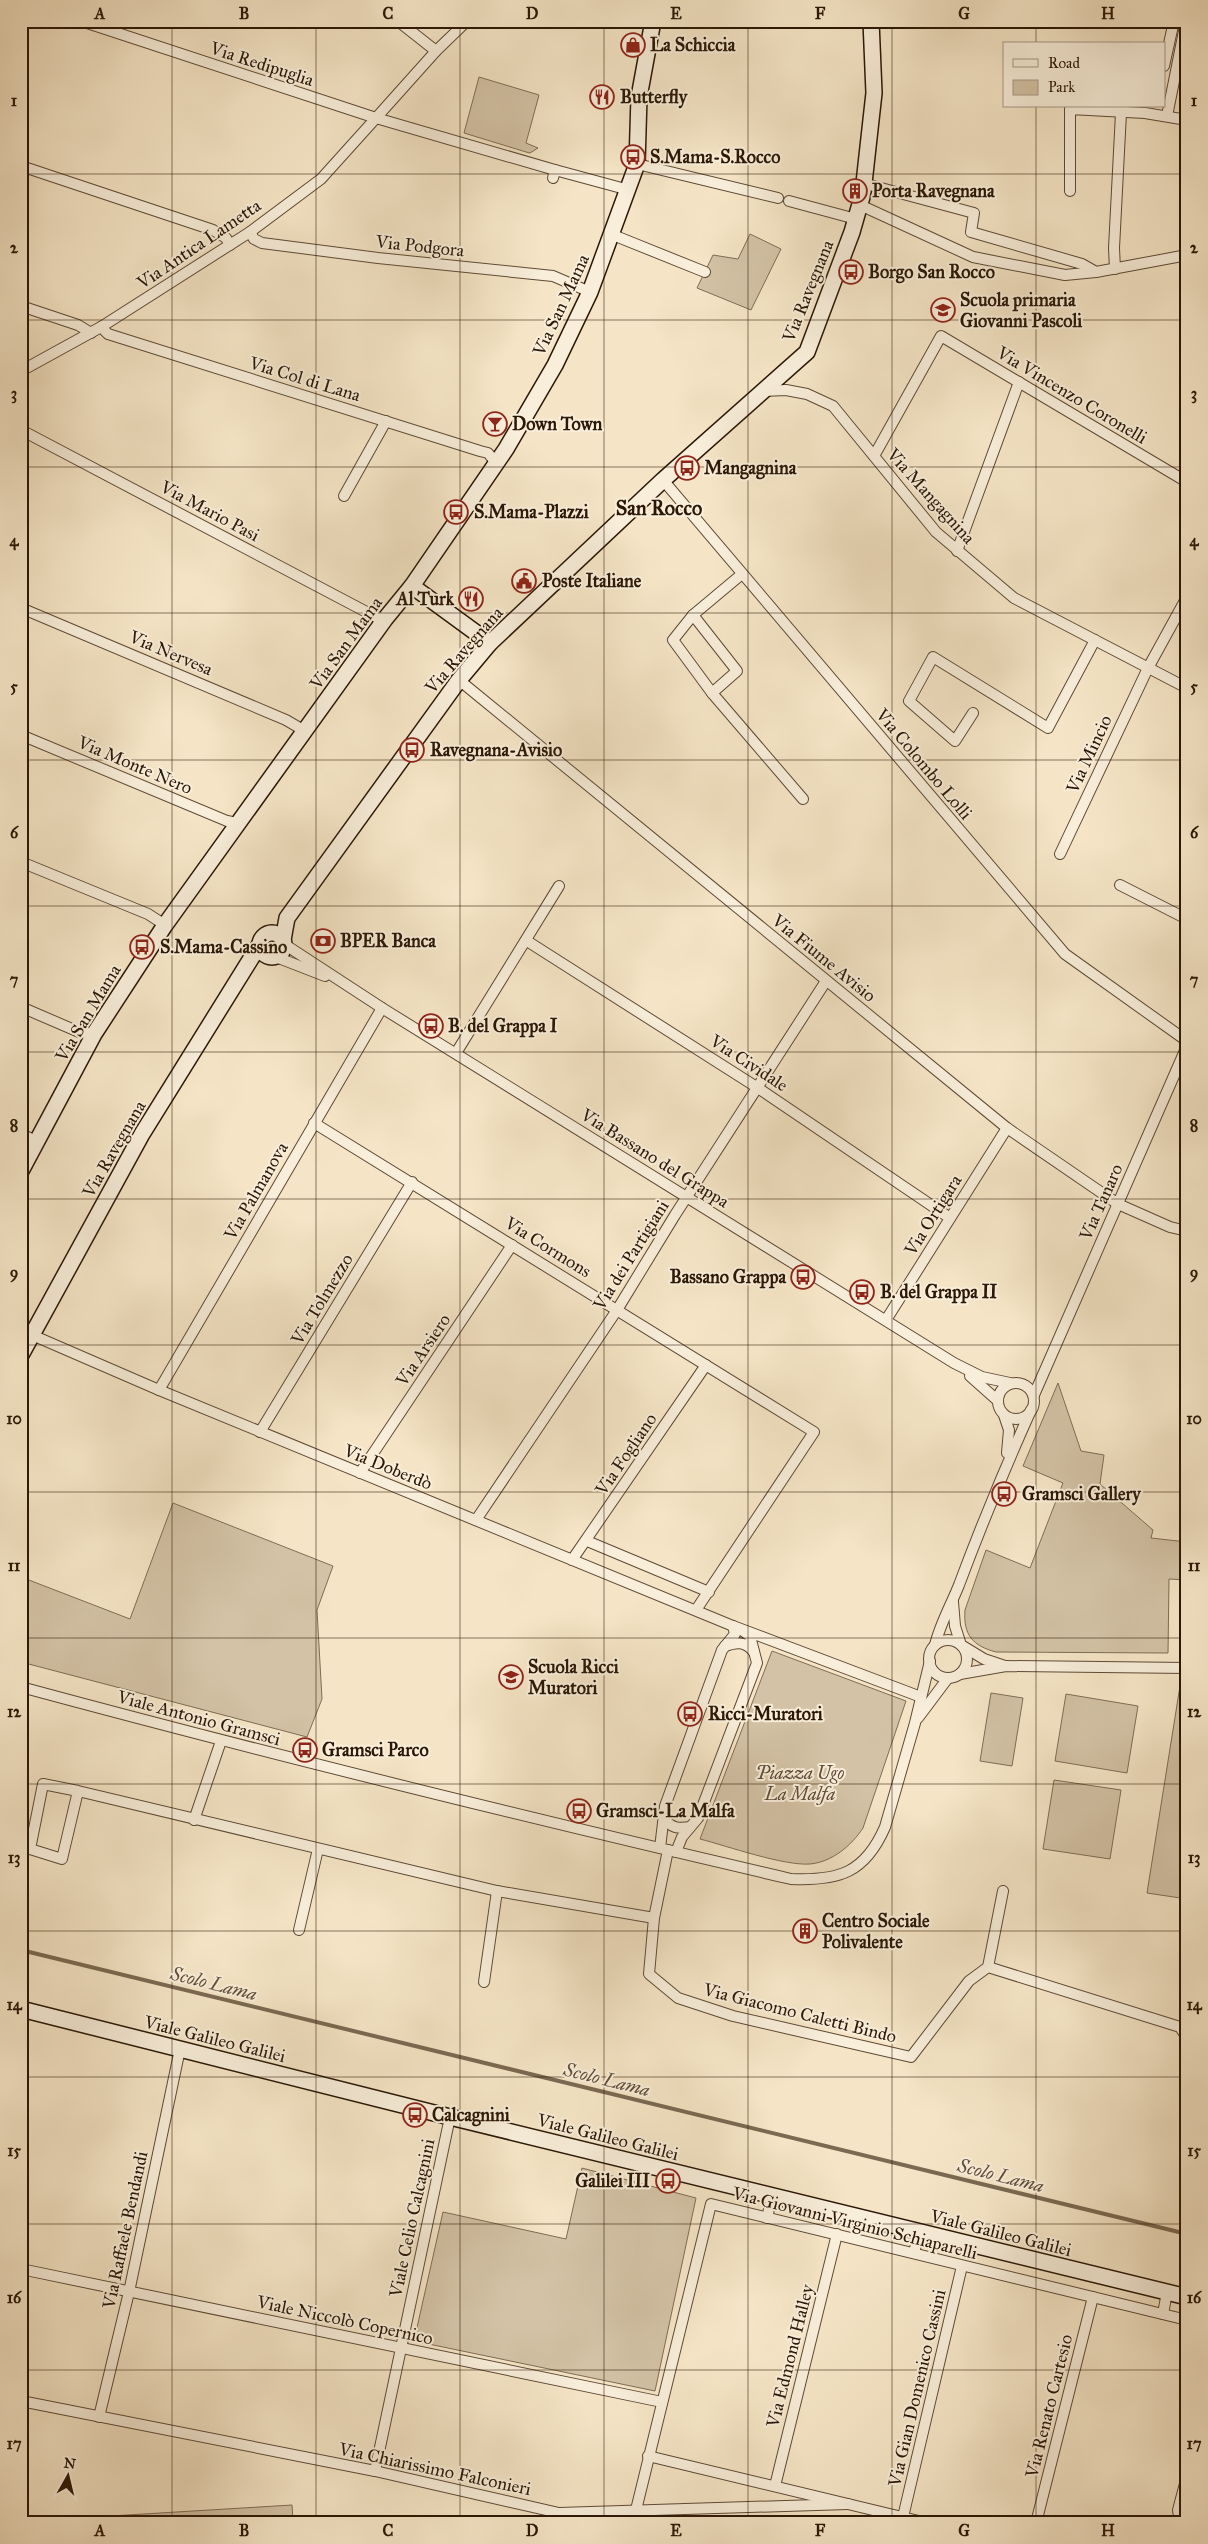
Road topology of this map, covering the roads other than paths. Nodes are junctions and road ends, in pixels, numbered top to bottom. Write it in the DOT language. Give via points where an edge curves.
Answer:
graph roads {
  1 [pos="81,21"];
  2 [pos="398,21"];
  3 [pos="467,21"];
  4 [pos="653,21"];
  5 [pos="871,21"];
  6 [pos="1174,21"];
  7 [pos="1186,21"];
  8 [pos="436,51"];
  9 [pos="1166,57"];
  10 [pos="1155,110"];
  11 [pos="1121,112"];
  12 [pos="1167,116"];
  13 [pos="376,118"];
  14 [pos="1187,120"];
  15 [pos="637,164"];
  16 [pos="21,166"];
  17 [pos="629,190"];
  18 [pos="1070,191"];
  19 [pos="860,205"];
  20 [pos="250,232"];
  21 [pos="613,235"];
  22 [pos="230,244"];
  23 [pos="1187,256"];
  24 [pos="1115,269"];
  25 [pos="705,272"];
  26 [pos="1096,272"];
  27 [pos="590,292"];
  28 [pos="21,306"];
  29 [pos="101,327"];
  30 [pos="91,333"];
  31 [pos="21,371"];
  32 [pos="1018,382"];
  33 [pos="762,392"];
  34 [pos="386,421"];
  35 [pos="21,430"];
  36 [pos="874,456"];
  37 [pos="496,463"];
  38 [pos="663,480"];
  39 [pos="1187,482"];
  40 [pos="344,496"];
  41 [pos="957,551"];
  42 [pos="742,574"];
  43 [pos="412,586"];
  44 [pos="1187,597"];
  45 [pos="21,608"];
  46 [pos="693,615"];
  47 [pos="385,619"];
  48 [pos="1095,640"];
  49 [pos="490,643"];
  50 [pos="1148,668"];
  51 [pos="459,680"];
  52 [pos="1187,688"];
  53 [pos="712,693"];
  54 [pos="973,713"];
  55 [pos="303,734"];
  56 [pos="21,735"];
  57 [pos="803,799"];
  58 [pos="236,823"];
  59 [pos="1060,854"];
  60 [pos="21,862"];
  61 [pos="1120,885"];
  62 [pos="559,886"];
  63 [pos="1187,919"];
  64 [pos="165,924"];
  65 [pos="527,941"];
  66 [pos="284,942"];
  67 [pos="268,952"];
  68 [pos="340,981"];
  69 [pos="826,981"];
  70 [pos="21,1008"];
  71 [pos="382,1008"];
  72 [pos="94,1034"];
  73 [pos="1187,1041"];
  74 [pos="1187,1046"];
  75 [pos="456,1053"];
  76 [pos="758,1088"];
  77 [pos="314,1123"];
  78 [pos="1007,1128"];
  79 [pos="21,1134"];
  80 [pos="34,1146"];
  81 [pos="21,1170"];
  82 [pos="412,1182"];
  83 [pos="687,1197"];
  84 [pos="1118,1204"];
  85 [pos="950,1218"];
  86 [pos="1187,1231"];
  87 [pos="512,1244"];
  88 [pos="617,1310"];
  89 [pos="886,1320"];
  90 [pos="32,1335"];
  91 [pos="21,1355"];
  92 [pos="954,1363"];
  93 [pos="706,1365"];
  94 [pos="1043,1370"];
  95 [pos="1013,1383"];
  96 [pos="158,1390"];
  97 [pos="1034,1395"];
  98 [pos="997,1400"];
  99 [pos="1031,1410"];
  100 [pos="1004,1415"];
  101 [pos="260,1432"];
  102 [pos="360,1473"];
  103 [pos="999,1479"];
  104 [pos="476,1520"];
  105 [pos="587,1541"];
  106 [pos="572,1560"];
  107 [pos="709,1592"];
  108 [pos="953,1601"];
  109 [pos="696,1610"];
  110 [pos="733,1626"];
  111 [pos="935,1645"];
  112 [pos="961,1645"];
  113 [pos="725,1646"];
  114 [pos="754,1652"];
  115 [pos="930,1662"];
  116 [pos="1006,1666"];
  117 [pos="1187,1668"];
  118 [pos="960,1674"];
  119 [pos="948,1678"];
  120 [pos="21,1687"];
  121 [pos="921,1697"];
  122 [pos="915,1723"];
  123 [pos="221,1741"];
  124 [pos="78,1791"];
  125 [pos="664,1818"];
  126 [pos="194,1820"];
  127 [pos="690,1827"];
  128 [pos="318,1850"];
  129 [pos="668,1850"];
  130 [pos="497,1891"];
  131 [pos="1003,1891"];
  132 [pos="654,1918"];
  133 [pos="299,1930"];
  134 [pos="988,1967"];
  135 [pos="484,1982"];
  136 [pos="21,2009"];
  137 [pos="1187,2038"];
  138 [pos="180,2049"];
  139 [pos="450,2118"];
  140 [pos="772,2196"];
  141 [pos="767,2218"];
  142 [pos="920,2232"];
  143 [pos="837,2234"];
  144 [pos="914,2253"];
  145 [pos="962,2266"];
  146 [pos="21,2269"];
  147 [pos="129,2292"];
  148 [pos="1167,2292"];
  149 [pos="1093,2297"];
  150 [pos="1187,2297"];
  151 [pos="1163,2314"];
  152 [pos="1187,2320"];
  153 [pos="401,2349"];
  154 [pos="21,2401"];
  155 [pos="662,2402"];
  156 [pos="99,2417"];
  157 [pos="648,2456"];
  158 [pos="375,2471"];
  159 [pos="1187,2476"];
  160 [pos="775,2486"];
  161 [pos="848,2504"];
  162 [pos="636,2510"];
  163 [pos="904,2517"];
  164 [pos="927,2523"];
  165 [pos="1036,2523"];
  166 [pos="1180,2523"];
  1 -- 13 [label="street, Via Redipuglia"];
  2 -- 8 [label="street"];
  3 -- 8 [label="street, Via Antica Lametta"];
  4 -- 15 [label="street, Via San Mama" via="639,97"];
  5 -- 19 [label="street, Via Ravegnana" via="874,93"];
  6 -- 9 [label="street"];
  7 -- 12 [label="street"];
  8 -- 13 [label="street, Via Antica Lametta"];
  10 -- 11 [label="street"];
  10 -- 12 [label="street"];
  11 -- 18 [label="street" via="1070,108"];
  11 -- 24 [label="street"];
  12 -- 14 [label="street"];
  13 -- 17 [label="street" via="554,174"];
  13 -- 20 [label="street, Via Antica Lametta" via="321,179"];
  15 -- 17 [label="street, Via San Mama"];
  15 -- 19 [label="street" via="784,199"];
  16 -- 22 [label="street" via="213,230"];
  17 -- 21 [label="street, Via San Mama"];
  19 -- 26 [label="street" via="973,257 1065,275"];
  19 -- 26 [label="street" via="974,213 970,232 1082,264"];
  19 -- 33 [label="street, Via Ravegnana" via="807,352"];
  20 -- 22 [label="street, Via Antica Lametta"];
  20 -- 27 [label="street, Via Podgora" via="262,243 553,276"];
  21 -- 25 [label="street"];
  21 -- 27 [label="street, Via San Mama"];
  22 -- 29 [label="street, Via Antica Lametta"];
  23 -- 24 [label="street"];
  24 -- 26 [label="street"];
  27 -- 37 [label="street, Via San Mama" via="550,373"];
  28 -- 30 [label="street" via="78,325"];
  29 -- 30 [label="street, Via Antica Lametta"];
  29 -- 34 [label="street, Via Col di Lana" via="108,334"];
  30 -- 31 [label="street, Via Antica Lametta"];
  32 -- 36 [label="street, Via Vincenzo Coronelli" via="941,336"];
  32 -- 39 [label="street, Via Vincenzo Coronelli"];
  32 -- 41 [label="street"];
  33 -- 36 [label="street, Via Mangagnina" via="786,390 807,394 833,406"];
  33 -- 38 [label="street, Via Ravegnana"];
  34 -- 37 [label="street, Via Col di Lana" via="488,454"];
  34 -- 40 [label="street"];
  35 -- 47 [label="street, Via Mario Pasi"];
  36 -- 41 [label="street, Via Mangagnina" via="936,532"];
  37 -- 43 [label="street, Via San Mama"];
  38 -- 42 [label="street, Via Colombo Lolli"];
  38 -- 49 [label="street, Via Ravegnana"];
  41 -- 48 [label="street, Via Mangagnina" via="1014,598"];
  42 -- 46 [label="street"];
  42 -- 73 [label="street, Via Colombo Lolli" via="1065,954"];
  43 -- 47 [label="street, Via San Mama"];
  43 -- 49 [label="street"];
  44 -- 50 [label="street, Via Mincio"];
  45 -- 55 [label="street, Via Nervesa" via="286,720"];
  46 -- 53 [label="street" via="673,640"];
  46 -- 53 [label="street" via="737,671"];
  47 -- 55 [label="street, Via San Mama"];
  48 -- 50 [label="street, Via Mangagnina"];
  48 -- 54 [label="street" via="1048,728 934,657 909,701 955,741"];
  49 -- 51 [label="street, Via Ravegnana"];
  50 -- 52 [label="street, Via Mangagnina"];
  50 -- 59 [label="street, Via Mincio"];
  51 -- 66 [label="street, Via Ravegnana" via="287,918"];
  51 -- 69 [label="street, Via Fiume Avisio"];
  53 -- 57 [label="street"];
  55 -- 58 [label="street, Via San Mama"];
  56 -- 58 [label="street, Via Monte Nero"];
  58 -- 64 [label="street, Via San Mama"];
  60 -- 64 [label="street"];
  61 -- 63 [label="street"];
  62 -- 65 [label="street"];
  64 -- 72 [label="street, Via San Mama"];
  65 -- 75 [label="street"];
  65 -- 76 [label="street, Via Cividale"];
  66 -- 67 [label="street" via="282,952"];
  66 -- 67 [label="street" via="278,934 269,933 263,937"];
  66 -- 68 [label="street, Via Bassano del Grappa"];
  67 -- 68 [label="street, Via Bassano del Grappa"];
  67 -- 90 [label="street, Via Ravegnana" via="248,966 142,1134"];
  68 -- 71 [label="street, Via Bassano del Grappa"];
  69 -- 76 [label="street, Via dei Partigiani"];
  69 -- 78 [label="street, Via Fiume Avisio"];
  70 -- 72 [label="street" via="79,1032"];
  71 -- 75 [label="street, Via Bassano del Grappa"];
  71 -- 77 [label="street, Via Palmanova"];
  72 -- 80 [label="street, Via San Mama"];
  74 -- 84 [label="street, Via Tanaro"];
  75 -- 83 [label="street, Via Bassano del Grappa"];
  76 -- 83 [label="street, Via dei Partigiani"];
  76 -- 85 [label="street, Via Cividale"];
  77 -- 82 [label="street, Via Cormons"];
  77 -- 96 [label="street, Via Palmanova"];
  78 -- 84 [label="street, Via Fiume Avisio"];
  78 -- 85 [label="street, Via Ortigara"];
  79 -- 80 [label="street" via="32,1139"];
  80 -- 81 [label="street, Via San Mama"];
  82 -- 87 [label="street, Via Cormons"];
  82 -- 101 [label="street, Via Tolmezzo"];
  83 -- 88 [label="street, Via dei Partigiani"];
  83 -- 89 [label="street, Via Bassano del Grappa"];
  84 -- 86 [label="street, Via Fiume Avisio"];
  84 -- 94 [label="street, Via Tanaro"];
  85 -- 89 [label="street, Via Ortigara"];
  87 -- 88 [label="street, Via Cormons"];
  87 -- 102 [label="street, Via Arsiero"];
  88 -- 93 [label="street, Via Cormons"];
  88 -- 104 [label="street, Via dei Partigiani"];
  89 -- 92 [label="street, Via Bassano del Grappa"];
  90 -- 91 [label="street, Via Ravegnana"];
  90 -- 96 [label="street, Via Doberdò"];
  92 -- 95 [label="street, Via Bassano del Grappa" via="982,1377"];
  92 -- 98 [label="street, Via Bassano del Grappa"];
  93 -- 105 [label="street, Via Fogliano"];
  93 -- 107 [label="street, Via Cormons" via="814,1432"];
  94 -- 95 [label="street" via="1033,1378"];
  94 -- 97 [label="street, Via Tanaro"];
  95 -- 97 [label="street" via="1027,1386"];
  95 -- 98 [label="street" via="1001,1390"];
  96 -- 101 [label="street, Via Doberdò"];
  97 -- 99 [label="street"];
  98 -- 100 [label="street"];
  99 -- 100 [label="street" via="1021,1418"];
  99 -- 103 [label="street"];
  100 -- 103 [label="street" via="1009,1430 1009,1446"];
  101 -- 102 [label="street, Via Doberdò"];
  102 -- 104 [label="street, Via Doberdò"];
  103 -- 108 [label="street"];
  104 -- 106 [label="street, Via Doberdò"];
  105 -- 106 [label="street, Via Fogliano"];
  105 -- 107 [label="street"];
  106 -- 109 [label="street, Via Doberdò"];
  107 -- 109 [label="street"];
  108 -- 111 [label="street" via="939,1628"];
  108 -- 112 [label="street" via="955,1626"];
  109 -- 110 [label="street, Via Doberdò"];
  110 -- 113 [label="street" via="735,1634"];
  110 -- 114 [label="street" via="750,1636"];
  110 -- 121 [label="street"];
  111 -- 112 [label="street" via="951,1640"];
  111 -- 115 [label="street"];
  112 -- 116 [label="street" via="984,1659"];
  112 -- 118 [label="street" via="967,1663"];
  113 -- 114 [label="street" via="743,1643"];
  113 -- 125 [label="street" via="665,1806"];
  114 -- 127 [label="street" via="757,1663 698,1818"];
  115 -- 119 [label="street" via="934,1671"];
  115 -- 121 [label="street, Viale Antonio Gramsci"];
  116 -- 117 [label="street"];
  116 -- 118 [label="street"];
  118 -- 119 [label="street"];
  119 -- 122 [label="street, Viale Antonio Gramsci"];
  120 -- 123 [label="street, Viale Antonio Gramsci"];
  121 -- 122 [label="street, Viale Antonio Gramsci"];
  122 -- 129 [label="street, Viale Antonio Gramsci" via="878,1844 866,1860 851,1871 834,1878 791,1879"];
  123 -- 126 [label="street"];
  123 -- 129 [label="street, Viale Antonio Gramsci"];
  124 -- 124 [label="street" via="43,1784 30,1849 62,1859"];
  124 -- 126 [label="street"];
  125 -- 127 [label="street" via="676,1828"];
  125 -- 129 [label="street"];
  126 -- 128 [label="street"];
  127 -- 129 [label="street"];
  128 -- 130 [label="street"];
  128 -- 133 [label="street"];
  129 -- 132 [label="street, Via Giacomo Caletti Bindo"];
  130 -- 132 [label="street"];
  130 -- 135 [label="street"];
  131 -- 134 [label="street"];
  132 -- 134 [label="street, Via Giacomo Caletti Bindo" via="649,1974 678,1998 733,2016 911,2057 969,1980"];
  134 -- 137 [label="street" via="1180,2027"];
  136 -- 138 [label="street, Viale Galileo Galilei"];
  138 -- 139 [label="street, Viale Galileo Galilei"];
  138 -- 147 [label="street, Via Raffaele Bendandi"];
  139 -- 140 [label="street, Viale Galileo Galilei"];
  139 -- 153 [label="street, Viale Celio Calcagnini"];
  140 -- 141 [label="street"];
  140 -- 142 [label="street, Viale Galileo Galilei"];
  141 -- 143 [label="street, Via Giovanni Virginio Schiaparelli"];
  141 -- 155 [label="street, Via Giovanni Virginio Schiaparelli" via="711,2204"];
  142 -- 144 [label="street"];
  142 -- 148 [label="street, Viale Galileo Galilei"];
  143 -- 144 [label="street, Via Giovanni Virginio Schiaparelli"];
  143 -- 160 [label="street, Via Edmond Halley"];
  144 -- 145 [label="street, Via Giovanni Virginio Schiaparelli"];
  145 -- 149 [label="street, Via Giovanni Virginio Schiaparelli"];
  145 -- 163 [label="street, Via Gian Domenico Cassini"];
  146 -- 147 [label="street, Viale Niccolò Copernico"];
  147 -- 153 [label="street, Viale Niccolò Copernico"];
  147 -- 156 [label="street, Via Raffaele Bendandi"];
  148 -- 150 [label="street, Viale Galileo Galilei"];
  148 -- 151 [label="street"];
  149 -- 151 [label="street, Via Giovanni Virginio Schiaparelli"];
  149 -- 165 [label="street, Via Renato Cartesio"];
  151 -- 152 [label="street, Via Giovanni Virginio Schiaparelli"];
  153 -- 155 [label="street, Viale Niccolò Copernico"];
  153 -- 158 [label="street, Viale Celio Calcagnini"];
  154 -- 156 [label="street, Via Chiarissimo Falconieri"];
  155 -- 157 [label="street, Via Giovanni Virginio Schiaparelli"];
  156 -- 158 [label="street, Via Chiarissimo Falconieri"];
  157 -- 160 [label="street"];
  157 -- 162 [label="street, Via Giovanni Virginio Schiaparelli"];
  158 -- 162 [label="street, Via Chiarissimo Falconieri" via="559,2513"];
  159 -- 166 [label="street" via="1178,2510"];
  160 -- 161 [label="street"];
  161 -- 162 [label="street, Via Chiarissimo Falconieri"];
  161 -- 163 [label="street"];
  163 -- 164 [label="street"];
}
